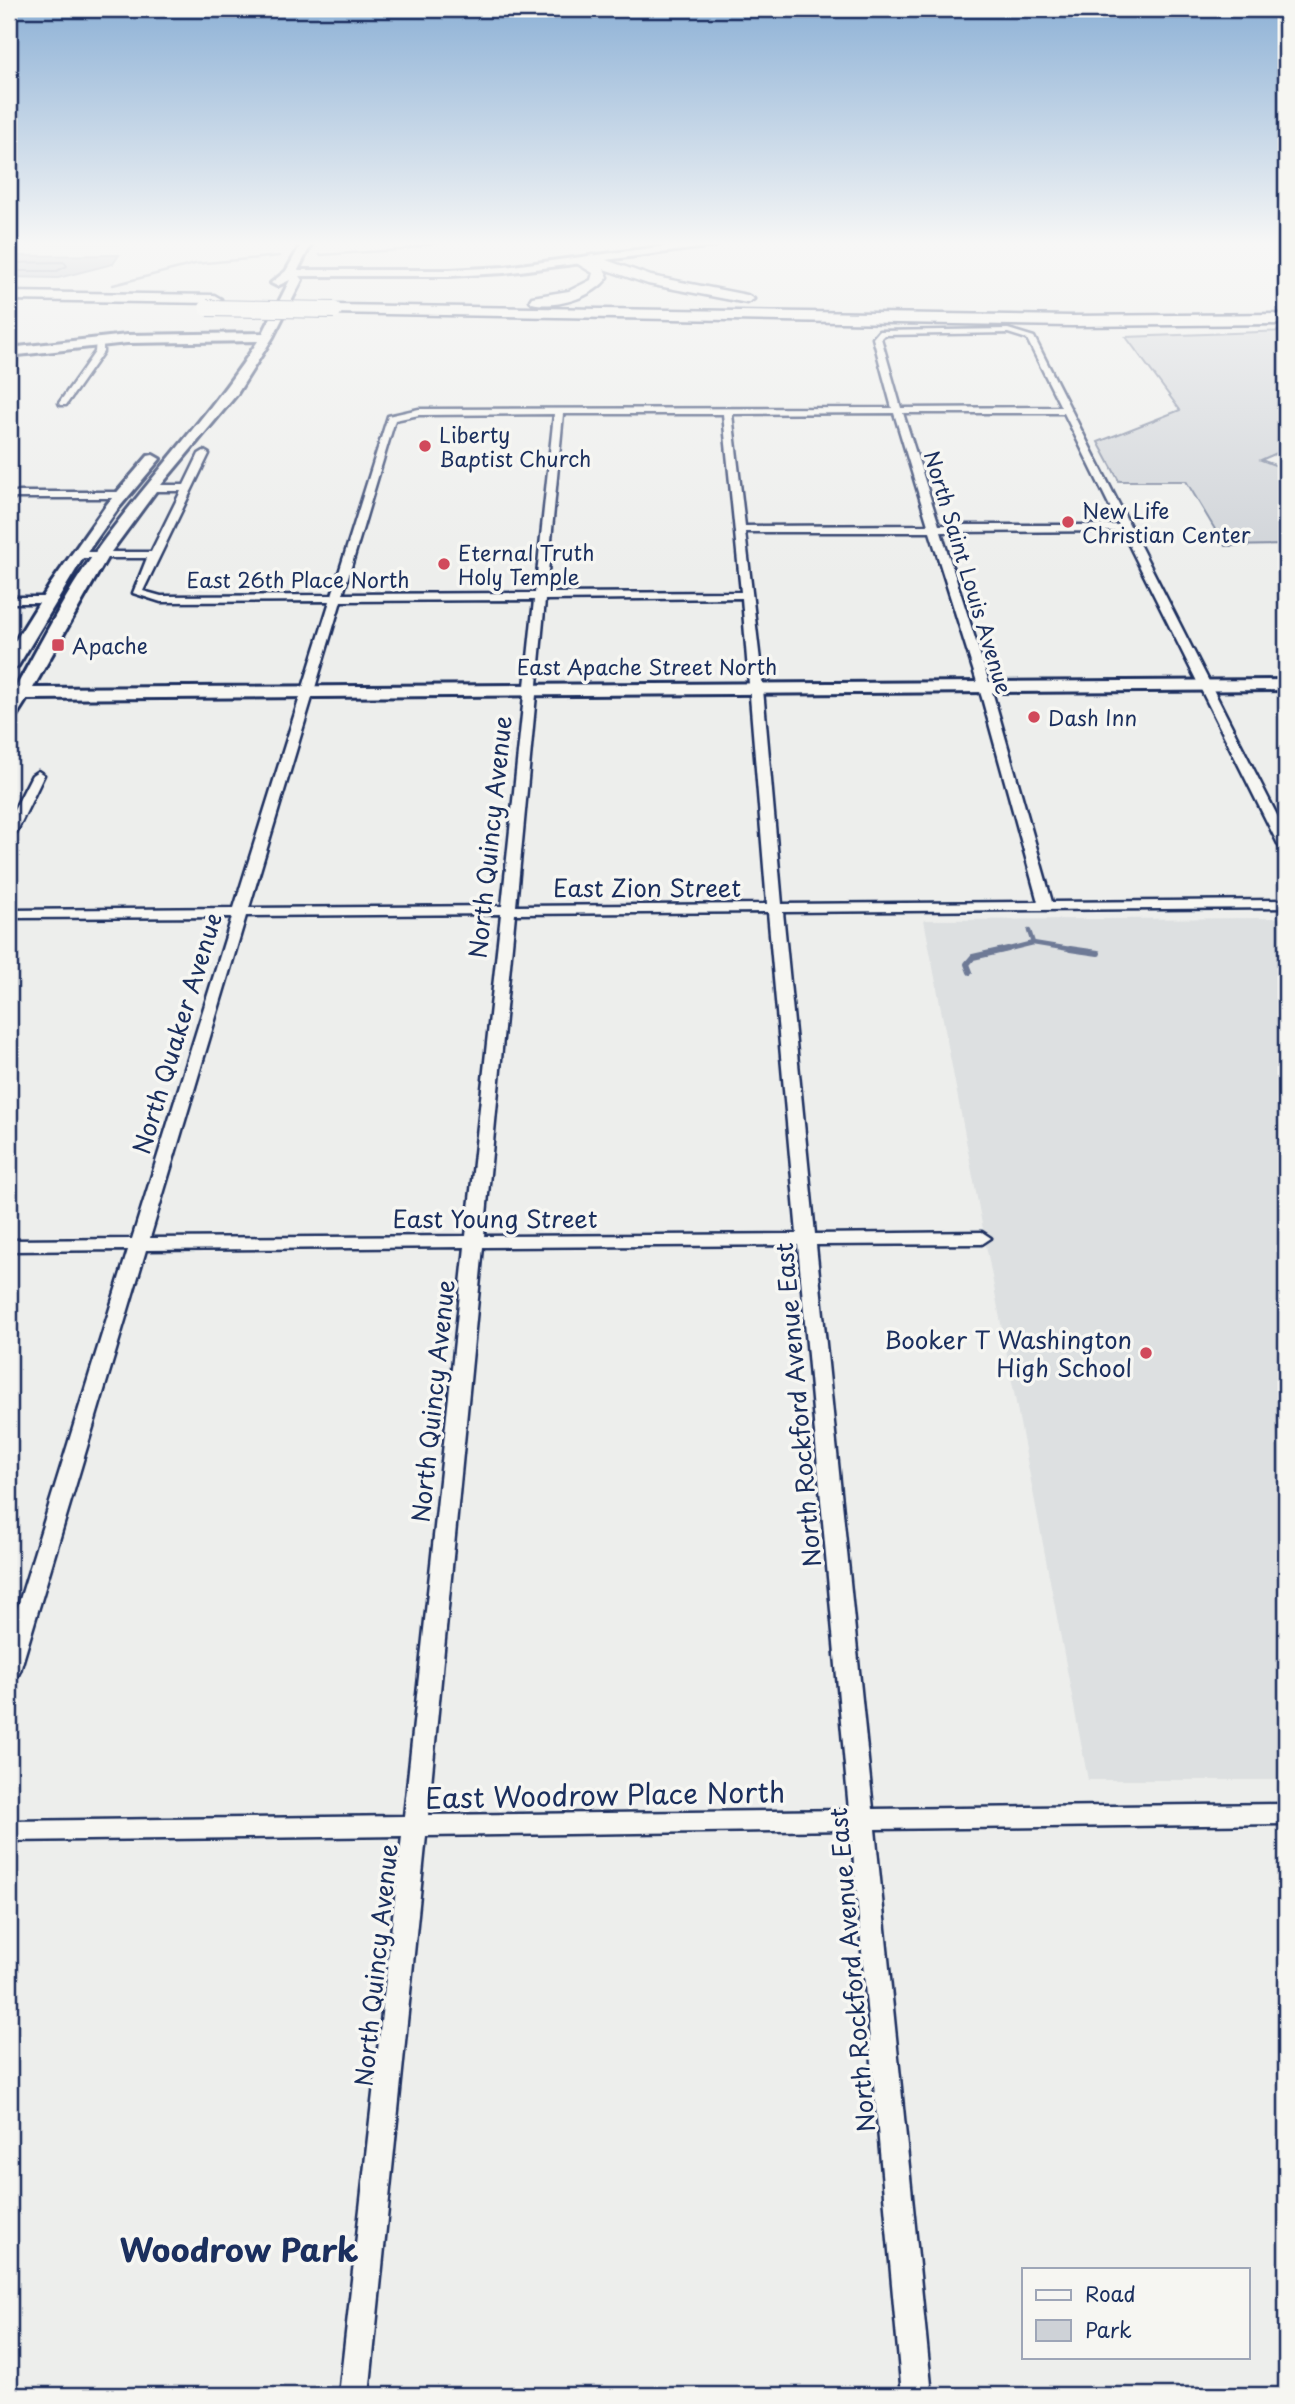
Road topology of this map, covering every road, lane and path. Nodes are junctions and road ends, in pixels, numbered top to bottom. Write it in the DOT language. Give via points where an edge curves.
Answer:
graph roads {
  1 [pos="97,355"];
  2 [pos="255,355"];
  3 [pos="882,355"];
  4 [pos="1039,355"];
  5 [pos="63,402"];
  6 [pos="897,410"];
  7 [pos="1066,410"];
  8 [pos="727,411"];
  9 [pos="559,412"];
  10 [pos="160,451"];
  11 [pos="204,454"];
  12 [pos="150,488"];
  13 [pos="186,488"];
  14 [pos="9,495"];
  15 [pos="121,495"];
  16 [pos="1125,528"];
  17 [pos="739,529"];
  18 [pos="936,529"];
  19 [pos="76,555"];
  20 [pos="101,555"];
  21 [pos="155,555"];
  22 [pos="748,595"];
  23 [pos="540,597"];
  24 [pos="335,598"];
  25 [pos="9,600"];
  26 [pos="47,600"];
  27 [pos="9,666"];
  28 [pos="1286,685"];
  29 [pos="1207,686"];
  30 [pos="985,687"];
  31 [pos="756,688"];
  32 [pos="532,689"];
  33 [pos="305,692"];
  34 [pos="14,694"];
  35 [pos="9,714"];
  36 [pos="38,775"];
  37 [pos="9,833"];
  38 [pos="1286,846"];
  39 [pos="1286,904"];
  40 [pos="1046,906"];
  41 [pos="775,909"];
  42 [pos="508,910"];
  43 [pos="238,912"];
  44 [pos="9,914"];
  45 [pos="982,1238"];
  46 [pos="808,1239"];
  47 [pos="474,1243"];
  48 [pos="137,1244"];
  49 [pos="9,1245"];
  50 [pos="9,1671"];
  51 [pos="1286,1814"];
  52 [pos="863,1820"];
  53 [pos="417,1826"];
  54 [pos="9,1831"];
  55 [pos="354,2395"];
  56 [pos="918,2395"];
  1 -- 5 [label="street"];
  2 -- 12 [label="main road" via="232,391"];
  3 -- 6 [label="street, North Saint Louis Avenue"];
  4 -- 7 [label="street, North Saint Louis Avenue"];
  6 -- 7 [label="street"];
  6 -- 8 [label="street"];
  6 -- 18 [label="street, North Saint Louis Avenue"];
  7 -- 16 [label="street"];
  8 -- 9 [label="street"];
  8 -- 17 [label="street, North Rockford Avenue East"];
  9 -- 23 [label="street, North Quincy Avenue"];
  9 -- 24 [label="street, North Quaker Avenue" via="397,415 388,422"];
  10 -- 15 [label="main road"];
  11 -- 13 [label="street"];
  12 -- 13 [label="street"];
  12 -- 20 [label="main road"];
  13 -- 21 [label="street"];
  14 -- 15 [label="street"];
  15 -- 19 [label="main road"];
  16 -- 18 [label="street"];
  16 -- 29 [label="street"];
  17 -- 18 [label="street"];
  17 -- 22 [label="street, North Rockford Avenue East"];
  18 -- 30 [label="street, North Saint Louis Avenue"];
  19 -- 20 [label="street"];
  19 -- 26 [label="main road"];
  20 -- 21 [label="street"];
  20 -- 34 [label="main road"];
  21 -- 24 [label="street, East 26th Place North" via="137,590 143,596"];
  22 -- 23 [label="street, East 26th Place North"];
  22 -- 31 [label="street, North Rockford Avenue East"];
  23 -- 24 [label="street, East 26th Place North"];
  23 -- 32 [label="street, North Quincy Avenue"];
  24 -- 33 [label="street, North Quaker Avenue"];
  25 -- 26 [label="street"];
  26 -- 27 [label="main road"];
  28 -- 29 [label="main road, East Apache Street North"];
  29 -- 30 [label="main road, East Apache Street North"];
  29 -- 38 [label="street"];
  30 -- 31 [label="main road, East Apache Street North"];
  30 -- 40 [label="street, North Saint Louis Avenue"];
  31 -- 32 [label="main road, East Apache Street North"];
  31 -- 41 [label="street, North Rockford Avenue East"];
  32 -- 33 [label="main road, East Apache Street North"];
  32 -- 42 [label="street, North Quincy Avenue"];
  33 -- 34 [label="main road, East Apache Street North"];
  33 -- 43 [label="street, North Quaker Avenue"];
  34 -- 35 [label="main road"];
  36 -- 37 [label="street"];
  39 -- 40 [label="street, East Zion Street"];
  40 -- 41 [label="street, East Zion Street"];
  41 -- 42 [label="street, East Zion Street"];
  41 -- 46 [label="street, North Rockford Avenue East"];
  42 -- 43 [label="street, East Zion Street"];
  42 -- 47 [label="street, North Quincy Avenue"];
  43 -- 44 [label="street, East Zion Street"];
  43 -- 48 [label="street, North Quaker Avenue"];
  45 -- 46 [label="street, East Young Street"];
  46 -- 47 [label="street, East Young Street"];
  46 -- 52 [label="street, North Rockford Avenue East"];
  47 -- 48 [label="street, East Young Street"];
  47 -- 53 [label="street, North Quincy Avenue"];
  48 -- 49 [label="street, East Young Street"];
  48 -- 50 [label="street, North Quaker Avenue"];
  51 -- 52 [label="street, East Woodrow Place North"];
  52 -- 53 [label="street, East Woodrow Place North"];
  52 -- 56 [label="street, North Rockford Avenue East"];
  53 -- 54 [label="street, East Woodrow Place North"];
  53 -- 55 [label="street, North Quincy Avenue"];
}
